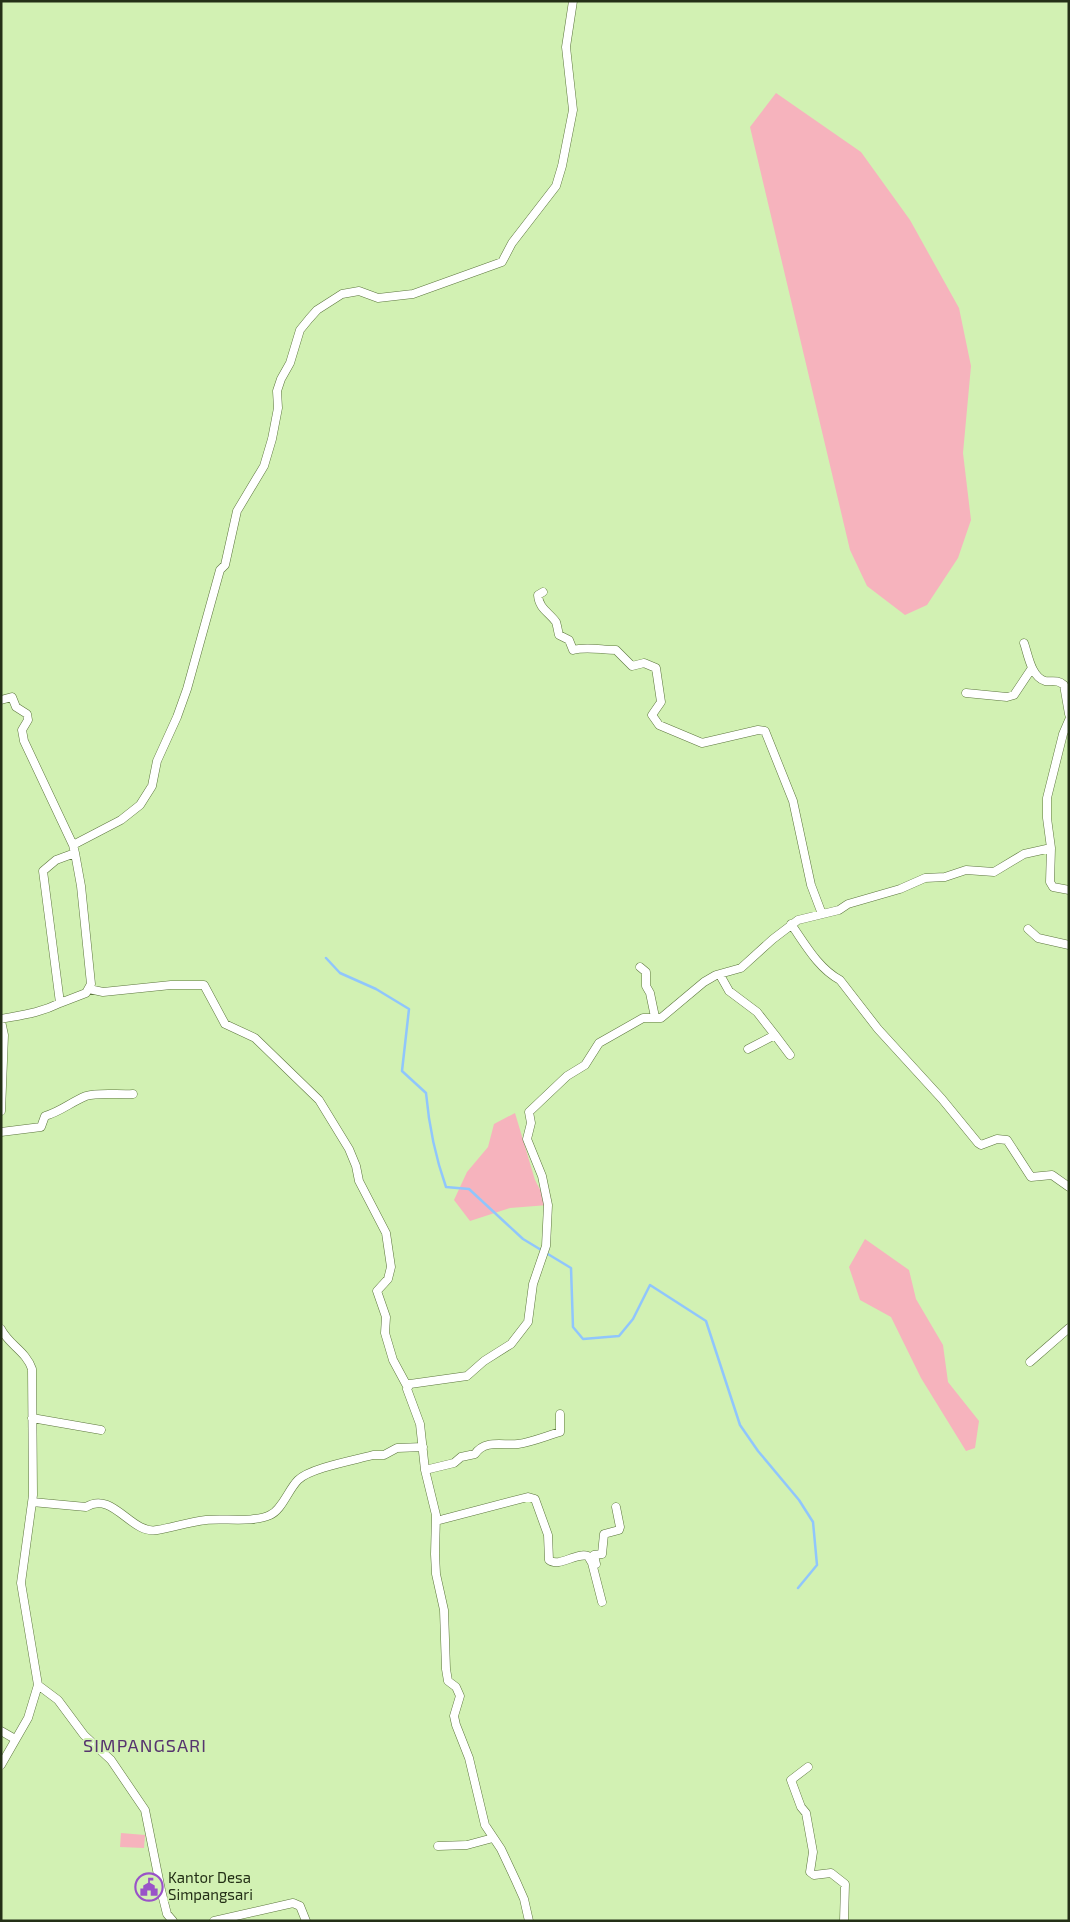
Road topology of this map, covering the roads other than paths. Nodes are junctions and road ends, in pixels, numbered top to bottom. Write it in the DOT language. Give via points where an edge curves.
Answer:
graph roads {
  1 [pos="573,1"];
  2 [pos="543,592"];
  3 [pos="1024,643"];
  4 [pos="1032,668"];
  5 [pos="966,693"];
  6 [pos="1,700"];
  7 [pos="1069,714"];
  8 [pos="1069,720"];
  9 [pos="1051,848"];
  10 [pos="74,849"];
  11 [pos="1069,890"];
  12 [pos="822,914"];
  13 [pos="791,924"];
  14 [pos="1028,929"];
  15 [pos="1069,945"];
  16 [pos="640,967"];
  17 [pos="720,975"];
  18 [pos="90,989"];
  19 [pos="60,1003"];
  20 [pos="655,1017"];
  21 [pos="1,1020"];
  22 [pos="775,1035"];
  23 [pos="748,1049"];
  24 [pos="790,1055"];
  25 [pos="133,1094"];
  26 [pos="1,1111"];
  27 [pos="1,1132"];
  28 [pos="1069,1187"];
  29 [pos="1069,1328"];
  30 [pos="1,1329"];
  31 [pos="1030,1362"];
  32 [pos="407,1386"];
  33 [pos="560,1414"];
  34 [pos="32,1418"];
  35 [pos="101,1430"];
  36 [pos="423,1447"];
  37 [pos="425,1470"];
  38 [pos="32,1502"];
  39 [pos="616,1507"];
  40 [pos="436,1521"];
  41 [pos="38,1685"];
  42 [pos="1,1731"];
  43 [pos="15,1739"];
  44 [pos="1,1765"];
  45 [pos="808,1767"];
  46 [pos="493,1838"];
  47 [pos="438,1846"];
  48 [pos="174,1921"];
  49 [pos="214,1921"];
  50 [pos="306,1921"];
  51 [pos="529,1921"];
  52 [pos="844,1921"];
  1 -- 10 [label="street" via="566,47 573,110 556,186 512,243 502,262 413,294 378,298 359,291 342,294 317,310 300,330 277,391 278,408 264,466 237,511 225,565 220,570 210,601 187,690 157,761 152,786 140,805"];
  2 -- 12 [label="street" via="538,595 538,602 556,623 559,635 569,640 573,650 583,647 616,650 632,666 644,663 656,668 661,702 652,715 659,725 702,743 765,731 793,801 811,885"];
  3 -- 4 [label="street"];
  4 -- 5 [label="street" via="1014,695"];
  4 -- 7 [label="street" via="1039,678 1057,680 1064,685"];
  6 -- 10 [label="street" via="12,697 16,706 27,714 28,720 22,730 24,741"];
  8 -- 9 [label="street" via="1047,798 1046,818"];
  9 -- 11 [label="street" via="1050,882 1053,887"];
  9 -- 12 [label="street" via="1024,854 994,872 966,870 925,878"];
  10 -- 18 [label="street" via="81,886"];
  10 -- 19 [label="street" via="46,866 43,874"];
  12 -- 13 [label="street"];
  13 -- 17 [label="street" via="741,968"];
  13 -- 28 [label="street" via="810,952 840,980 878,1029 978,1143 985,1145 997,1139 1007,1140 1031,1177 1052,1175"];
  14 -- 15 [label="street" via="1038,938"];
  16 -- 20 [label="street" via="646,972 646,986"];
  17 -- 20 [label="street" via="704,982 661,1018"];
  17 -- 22 [label="street" via="729,991 757,1012"];
  18 -- 19 [label="street"];
  18 -- 32 [label="street" via="103,992 204,985 225,1024 255,1038 319,1100 349,1149 358,1180 385,1228 391,1267 388,1279 377,1291 386,1317 385,1333 397,1369"];
  19 -- 21 [label="street" via="37,1013"];
  20 -- 32 [label="street" via="643,1018 599,1043 585,1064 566,1076 529,1112 527,1139 542,1176 548,1205 546,1246 533,1284 525,1327 511,1344 467,1376"];
  21 -- 26 [label="street" via="4,1035"];
  22 -- 23 [label="street"];
  22 -- 24 [label="street"];
  25 -- 27 [label="street" via="88,1095 45,1116 40,1127"];
  29 -- 31 [label="street"];
  30 -- 34 [label="street" via="29,1360 32,1369"];
  32 -- 36 [label="street" via="420,1424"];
  33 -- 37 [label="street" via="560,1432 517,1444 485,1445 475,1454 461,1457 454,1463"];
  34 -- 35 [label="street"];
  34 -- 38 [label="street"];
  36 -- 37 [label="street"];
  36 -- 38 [label="street" via="396,1448 384,1455 373,1455 308,1473 285,1496 278,1511 265,1517 201,1520 155,1531 99,1503 93,1502 86,1507"];
  37 -- 40 [label="street"];
  38 -- 41 [label="street" via="21,1583"];
  39 -- 40 [label="street" via="620,1527 604,1534 602,1554 594,1555 606,1600 602,1602 588,1556 555,1562 549,1560 548,1535 535,1499 528,1497"];
  40 -- 46 [label="street" via="435,1554 444,1610 446,1669 448,1681 459,1693 454,1716 469,1758 482,1818"];
  41 -- 43 [label="street" via="28,1718"];
  41 -- 48 [label="street" via="66,1708 84,1735 111,1760 141,1803 148,1822 165,1906"];
  42 -- 43 [label="street"];
  43 -- 44 [label="street"];
  45 -- 52 [label="street" via="791,1780 806,1813 813,1852 810,1872 814,1876 831,1873 845,1884"];
  46 -- 47 [label="street" via="467,1845"];
  46 -- 51 [label="street" via="524,1899"];
  49 -- 50 [label="street" via="293,1903 300,1906"];
}
